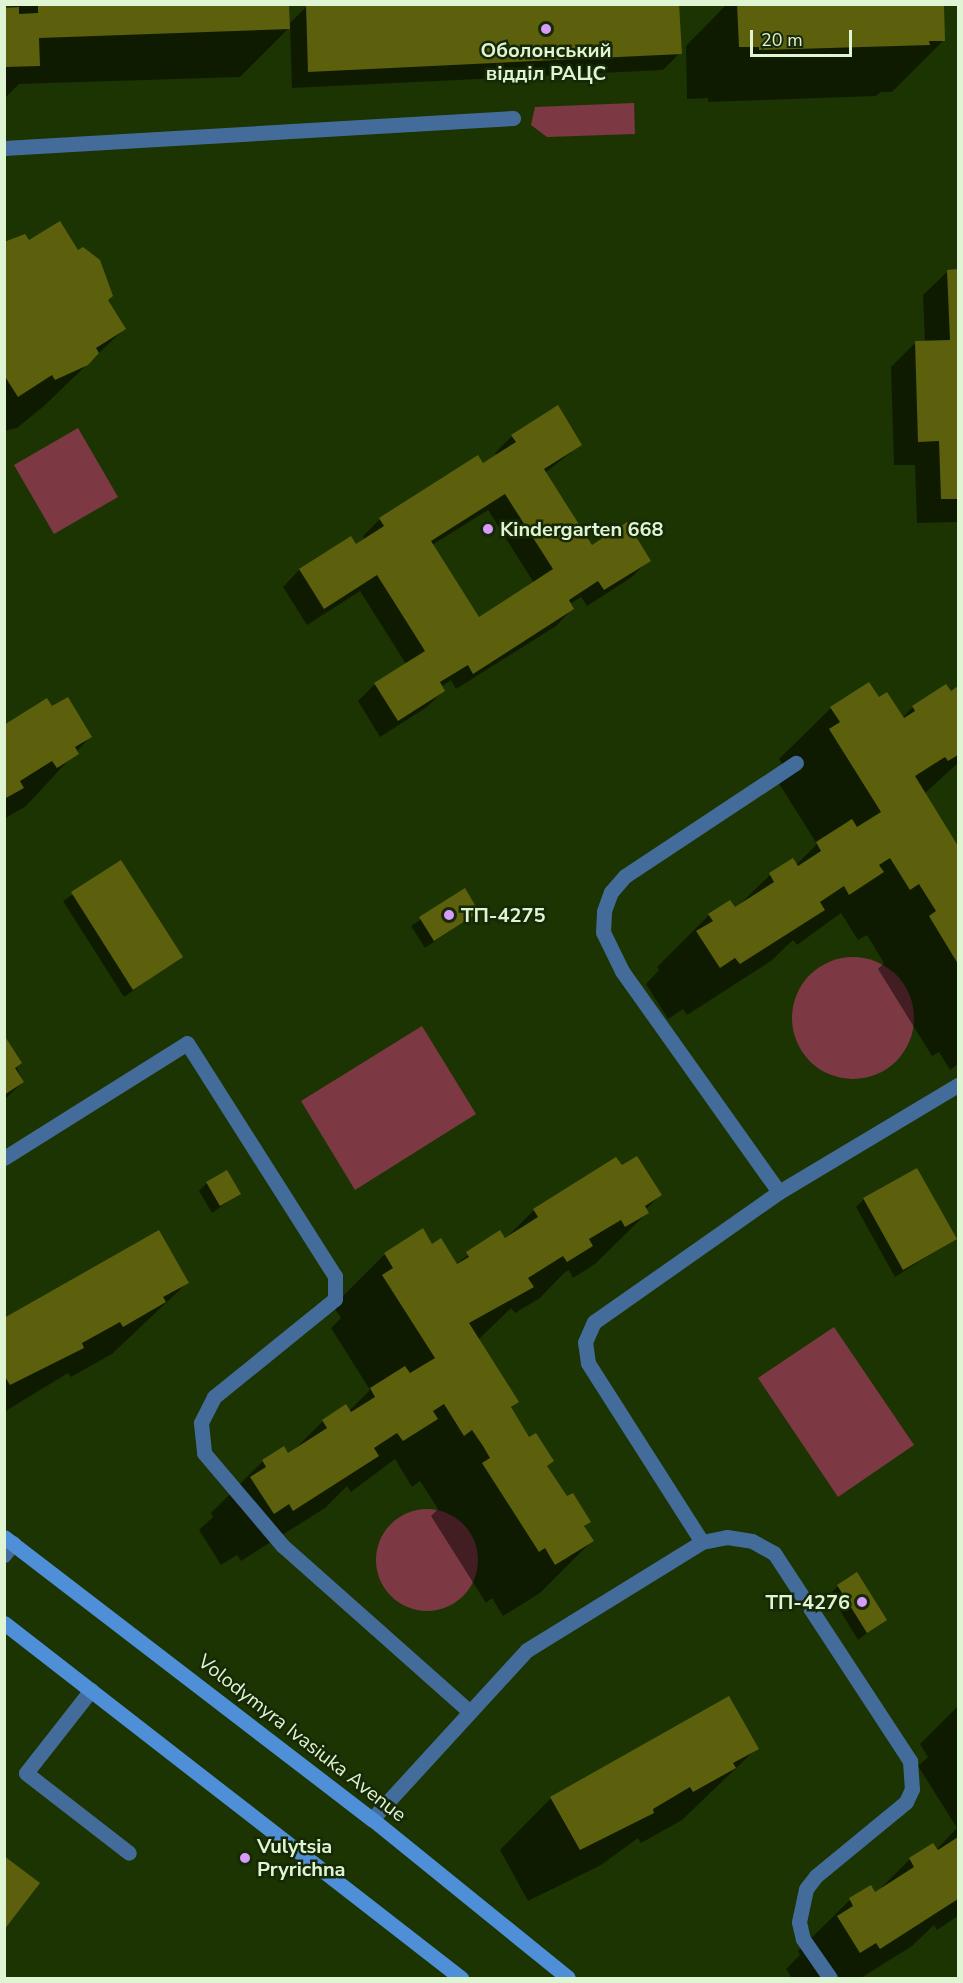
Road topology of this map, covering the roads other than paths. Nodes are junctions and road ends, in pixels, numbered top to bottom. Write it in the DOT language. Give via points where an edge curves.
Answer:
graph roads {
  1 [pos="513,118"];
  2 [pos="4,148"];
  3 [pos="796,763"];
  4 [pos="958,1085"];
  5 [pos="4,1158"];
  6 [pos="779,1192"];
  7 [pos="702,1542"];
  8 [pos="7,1545"];
  9 [pos="4,1623"];
  10 [pos="91,1690"];
  11 [pos="468,1710"];
  12 [pos="372,1819"];
  13 [pos="129,1853"];
  14 [pos="461,1978"];
  15 [pos="568,1978"];
  16 [pos="830,1978"];
  1 -- 2 [label="lane"];
  3 -- 6 [label="lane" via="625,876 608,901 603,932 622,971"];
  4 -- 6 [label="lane"];
  5 -- 11 [label="lane" via="187,1043 335,1276 335,1299 214,1397 201,1423 204,1453 283,1546"];
  6 -- 7 [label="lane" via="602,1314 585,1342 588,1363"];
  7 -- 11 [label="lane" via="527,1650"];
  7 -- 16 [label="lane" via="727,1537 752,1541 774,1552 910,1761 912,1789 906,1802 816,1876 806,1889 800,1914 803,1939"];
  8 -- 12 [label="main road, Volodymyra Ivasiuka Avenue"];
  9 -- 10 [label="main road"];
  10 -- 13 [label="lane" via="26,1773"];
  10 -- 14 [label="main road"];
  11 -- 12 [label="lane"];
  12 -- 15 [label="main road, Volodymyra Ivasiuka Avenue"];
}
